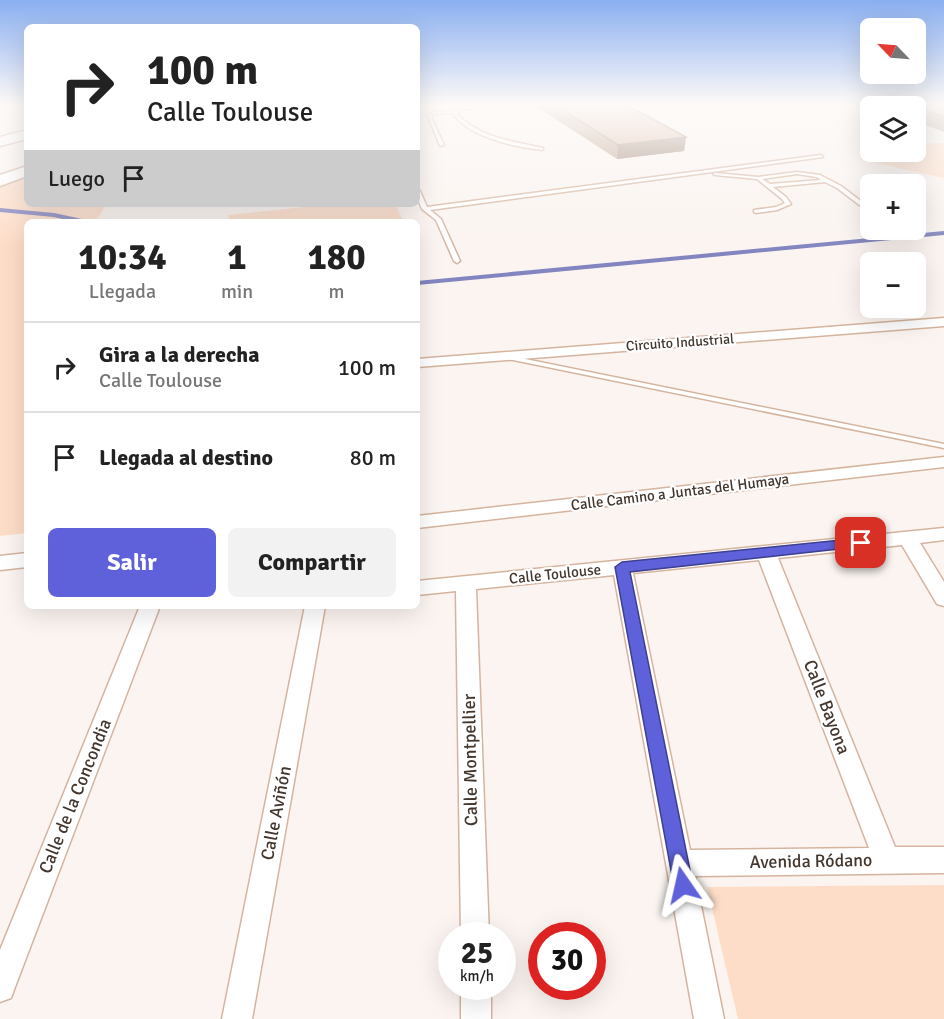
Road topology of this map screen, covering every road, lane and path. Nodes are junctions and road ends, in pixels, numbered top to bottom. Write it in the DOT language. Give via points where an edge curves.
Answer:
graph roads {
  1 [pos="821,156"];
  2 [pos="24,167"];
  3 [pos="24,172"];
  4 [pos="698,173"];
  5 [pos="0,175"];
  6 [pos="758,178"];
  7 [pos="827,180"];
  8 [pos="0,181"];
  9 [pos="769,186"];
  10 [pos="420,198"];
  11 [pos="860,204"];
  12 [pos="425,209"];
  13 [pos="756,211"];
  14 [pos="457,261"];
  15 [pos="944,322"];
  16 [pos="504,356"];
  17 [pos="420,363"];
  18 [pos="944,446"];
  19 [pos="944,462"];
  20 [pos="420,522"];
  21 [pos="944,534"];
  22 [pos="908,538"];
  23 [pos="766,552"];
  24 [pos="24,560"];
  25 [pos="0,563"];
  26 [pos="622,567"];
  27 [pos="466,583"];
  28 [pos="420,588"];
  29 [pos="944,599"];
  30 [pos="149,609"];
  31 [pos="314,609"];
  32 [pos="944,860"];
  33 [pos="887,861"];
  34 [pos="678,863"];
  35 [pos="474,922"];
  36 [pos="0,987"];
  37 [pos="476,1000"];
  38 [pos="237,1019"];
  39 [pos="476,1019"];
  40 [pos="709,1019"];
  1 -- 4 [label="lane"];
  2 -- 5 [label="main road"];
  3 -- 8 [label="main road"];
  4 -- 6 [label="lane"];
  4 -- 12 [label="lane"];
  6 -- 7 [label="lane" via="797,173"];
  6 -- 9 [label="lane"];
  7 -- 9 [label="lane"];
  7 -- 11 [label="lane"];
  9 -- 13 [label="lane" via="788,204"];
  10 -- 12 [label="lane"];
  12 -- 14 [label="lane" via="438,219"];
  15 -- 16 [label="street, Circuito Industrial"];
  16 -- 17 [label="street, Circuito Industrial"];
  16 -- 18 [label="lane"];
  19 -- 20 [label="street, Calle Camino a Juntas del Humaya"];
  21 -- 22 [label="street, Calle Toulouse"];
  22 -- 23 [label="street, Calle Toulouse"];
  22 -- 29 [label="street"];
  23 -- 26 [label="street, Calle Toulouse"];
  23 -- 33 [label="street, Calle Bayona"];
  24 -- 25 [label="street"];
  26 -- 27 [label="street, Calle Toulouse"];
  26 -- 34 [label="street"];
  27 -- 28 [label="street, Calle Toulouse"];
  27 -- 35 [label="street, Calle Montpellier"];
  30 -- 36 [label="street, Calle de la Concondia"];
  31 -- 38 [label="street, Calle Aviñón"];
  32 -- 33 [label="street, Avenida Ródano"];
  33 -- 34 [label="street, Avenida Ródano"];
  34 -- 40 [label="street"];
  37 -- 39 [label="street"];
}
